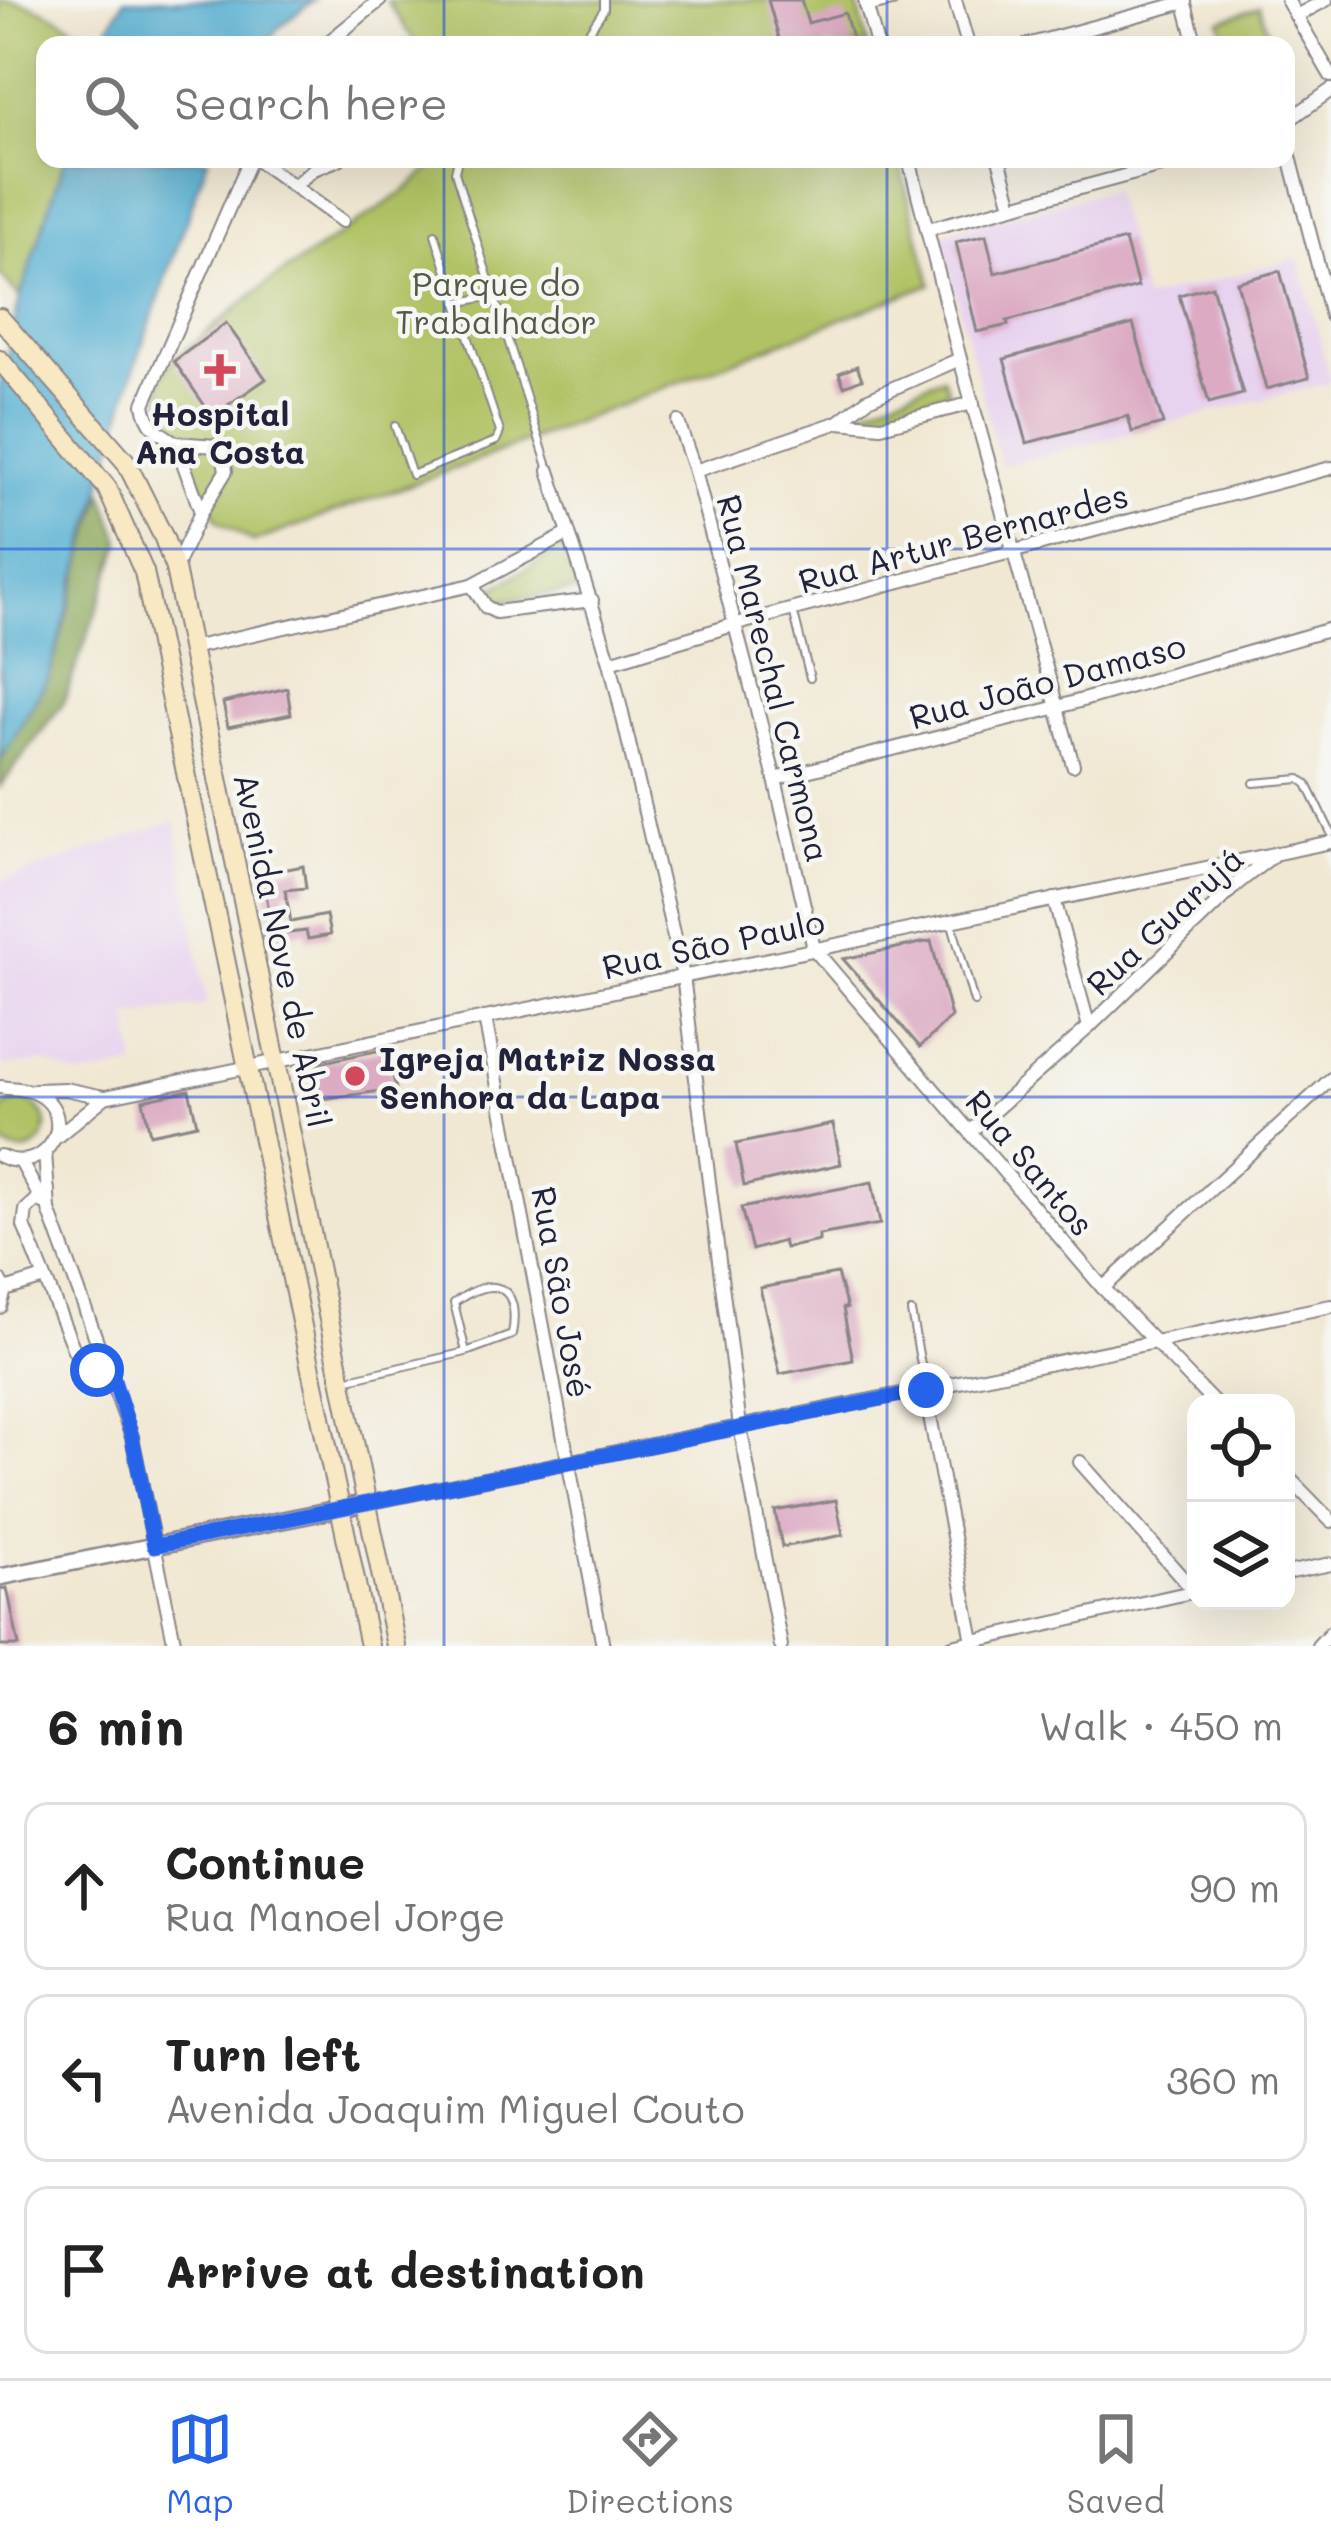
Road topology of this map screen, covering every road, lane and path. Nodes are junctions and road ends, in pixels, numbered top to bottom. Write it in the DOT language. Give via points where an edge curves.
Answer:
graph roads {
  1 [pos="380,0"];
  2 [pos="604,0"];
  3 [pos="892,0"];
  4 [pos="955,0"];
  5 [pos="1287,0"];
  6 [pos="1326,0"];
  7 [pos="1185,1"];
  8 [pos="866,3"];
  9 [pos="1296,16"];
  10 [pos="336,36"];
  11 [pos="586,36"];
  12 [pos="875,36"];
  13 [pos="965,36"];
  14 [pos="1059,36"];
  15 [pos="1194,36"];
  16 [pos="1331,76"];
  17 [pos="1331,90"];
  18 [pos="1295,116"];
  19 [pos="249,168"];
  20 [pos="268,168"];
  21 [pos="316,168"];
  22 [pos="456,168"];
  23 [pos="911,168"];
  24 [pos="1001,168"];
  25 [pos="1153,168"];
  26 [pos="1294,168"];
  27 [pos="296,184"];
  28 [pos="1012,206"];
  29 [pos="342,221"];
  30 [pos="928,229"];
  31 [pos="435,234"];
  32 [pos="1329,294"];
  33 [pos="496,295"];
  34 [pos="458,303"];
  35 [pos="1331,316"];
  36 [pos="0,318"];
  37 [pos="960,359"];
  38 [pos="0,361"];
  39 [pos="973,403"];
  40 [pos="678,422"];
  41 [pos="838,422"];
  42 [pos="395,426"];
  43 [pos="176,443"];
  44 [pos="1331,468"];
  45 [pos="549,471"];
  46 [pos="695,471"];
  47 [pos="201,512"];
  48 [pos="194,528"];
  49 [pos="568,534"];
  50 [pos="164,538"];
  51 [pos="1016,550"];
  52 [pos="175,569"];
  53 [pos="472,585"];
  54 [pos="592,600"];
  55 [pos="793,610"];
  56 [pos="733,626"];
  57 [pos="1331,629"];
  58 [pos="158,630"];
  59 [pos="191,648"];
  60 [pos="610,662"];
  61 [pos="810,678"];
  62 [pos="1058,706"];
  63 [pos="1073,764"];
  64 [pos="775,779"];
  65 [pos="1254,783"];
  66 [pos="1331,837"];
  67 [pos="1277,853"];
  68 [pos="1054,899"];
  69 [pos="951,921"];
  70 [pos="814,949"];
  71 [pos="683,976"];
  72 [pos="974,1002"];
  73 [pos="484,1018"];
  74 [pos="1089,1027"];
  75 [pos="276,1061"];
  76 [pos="249,1067"];
  77 [pos="1331,1079"];
  78 [pos="23,1090"];
  79 [pos="0,1091"];
  80 [pos="105,1097"];
  81 [pos="970,1131"];
  82 [pos="55,1138"];
  83 [pos="45,1152"];
  84 [pos="0,1156"];
  85 [pos="21,1162"];
  86 [pos="43,1193"];
  87 [pos="44,1278"];
  88 [pos="2,1285"];
  89 [pos="1103,1288"];
  90 [pos="0,1306"];
  91 [pos="1331,1306"];
  92 [pos="911,1312"];
  93 [pos="1154,1342"];
  94 [pos="466,1352"];
  95 [pos="111,1371"];
  96 [pos="342,1381"];
  97 [pos="926,1390"];
  98 [pos="1205,1394"];
  99 [pos="740,1427"];
  100 [pos="567,1462"];
  101 [pos="1080,1462"];
  102 [pos="1295,1484"];
  103 [pos="367,1503"];
  104 [pos="340,1508"];
  105 [pos="1331,1521"];
  106 [pos="154,1546"];
  107 [pos="1331,1564"];
  108 [pos="1295,1571"];
  109 [pos="0,1577"];
  110 [pos="1187,1582"];
  111 [pos="1187,1593"];
  112 [pos="1331,1632"];
  113 [pos="973,1644"];
  114 [pos="175,1646"];
  115 [pos="369,1646"];
  116 [pos="397,1646"];
  117 [pos="602,1646"];
  118 [pos="781,1646"];
  119 [pos="952,1646"];
  120 [pos="1318,1646"];
  1 -- 10 [label="street"];
  2 -- 11 [label="lane"];
  3 -- 8 [label="street"];
  4 -- 13 [label="street"];
  5 -- 9 [label="street"];
  6 -- 9 [label="street"];
  7 -- 14 [label="street"];
  7 -- 15 [label="street"];
  8 -- 12 [label="street"];
  9 -- 16 [label="street"];
  17 -- 18 [label="street"];
  19 -- 43 [label="street" via="145,404 154,430"];
  20 -- 27 [label="street"];
  21 -- 27 [label="street"];
  22 -- 33 [label="lane"];
  23 -- 30 [label="street"];
  24 -- 28 [label="street"];
  25 -- 28 [label="street"];
  26 -- 32 [label="street"];
  27 -- 29 [label="street"];
  28 -- 30 [label="street"];
  30 -- 37 [label="street"];
  31 -- 34 [label="lane"];
  32 -- 35 [label="street"];
  33 -- 34 [label="lane"];
  33 -- 45 [label="lane"];
  34 -- 42 [label="lane" via="500,432 496,441 412,475"];
  36 -- 50 [label="main road, Avenida Nove de Abril" via="134,474"];
  37 -- 39 [label="street"];
  37 -- 41 [label="street" via="868,399"];
  38 -- 58 [label="main road, Avenida Nove de Abril" via="118,506"];
  39 -- 41 [label="street" via="881,426"];
  39 -- 51 [label="street"];
  40 -- 46 [label="street, Rua Marechal Carmona"];
  41 -- 46 [label="street"];
  43 -- 47 [label="street"];
  43 -- 47 [label="street" via="208,442 223,452 226,471"];
  44 -- 51 [label="street, Rua Artur Bernardes"];
  45 -- 49 [label="street"];
  46 -- 56 [label="street, Rua Marechal Carmona"];
  47 -- 48 [label="street"];
  48 -- 50 [label="street"];
  48 -- 52 [label="street"];
  49 -- 53 [label="street"];
  49 -- 54 [label="street"];
  50 -- 52 [label="main road, Avenida Nove de Abril"];
  51 -- 55 [label="street, Rua Artur Bernardes"];
  51 -- 62 [label="street"];
  52 -- 59 [label="main road, Avenida Nove de Abril"];
  53 -- 54 [label="street" via="496,611"];
  53 -- 59 [label="street"];
  54 -- 60 [label="street"];
  55 -- 56 [label="street, Rua Artur Bernardes"];
  55 -- 61 [label="lane"];
  56 -- 60 [label="street, Rua Artur Bernardes"];
  56 -- 64 [label="street, Rua Marechal Carmona"];
  57 -- 62 [label="street, Rua João Damaso"];
  58 -- 59 [label="main road" via="174,648"];
  58 -- 76 [label="main road, Avenida Nove de Abril"];
  59 -- 75 [label="main road, Avenida Nove de Abril"];
  60 -- 71 [label="street"];
  62 -- 63 [label="street"];
  62 -- 64 [label="street, Rua João Damaso"];
  64 -- 70 [label="street, Rua Marechal Carmona"];
  65 -- 66 [label="lane" via="1300,779"];
  66 -- 67 [label="street, Rua São Paulo"];
  67 -- 68 [label="street, Rua São Paulo"];
  67 -- 74 [label="street, Rua Guarujá"];
  68 -- 69 [label="street, Rua São Paulo"];
  68 -- 74 [label="street, Rua Guarujá"];
  69 -- 70 [label="street, Rua São Paulo"];
  69 -- 72 [label="lane"];
  70 -- 71 [label="street, Rua São Paulo"];
  70 -- 81 [label="street, Rua Santos"];
  71 -- 73 [label="street, Rua São Paulo"];
  71 -- 99 [label="street"];
  73 -- 75 [label="street, Rua São Paulo"];
  73 -- 100 [label="street, Rua São José"];
  74 -- 81 [label="street, Rua Guarujá"];
  75 -- 76 [label="street, Rua São Paulo"];
  75 -- 96 [label="main road, Avenida Nove de Abril"];
  76 -- 80 [label="street, Rua São Paulo"];
  76 -- 104 [label="main road, Avenida Nove de Abril"];
  77 -- 89 [label="street"];
  78 -- 79 [label="street"];
  78 -- 80 [label="street, Rua São Paulo"];
  78 -- 82 [label="street" via="50,1105"];
  80 -- 82 [label="street, Rua São Paulo"];
  81 -- 89 [label="street, Rua Santos"];
  82 -- 83 [label="street, Rua São Paulo"];
  83 -- 85 [label="street"];
  83 -- 86 [label="street"];
  84 -- 85 [label="street"];
  85 -- 86 [label="street"];
  86 -- 87 [label="street" via="26,1210 24,1226"];
  86 -- 95 [label="street"];
  87 -- 88 [label="street"];
  87 -- 95 [label="street" via="84,1364"];
  88 -- 90 [label="street"];
  89 -- 93 [label="street, Rua Santos"];
  91 -- 93 [label="street"];
  92 -- 97 [label="lane"];
  93 -- 97 [label="street"];
  93 -- 98 [label="street, Rua Santos"];
  94 -- 94 [label="lane" via="512,1335 516,1314 500,1287 454,1303"];
  94 -- 96 [label="lane"];
  95 -- 106 [label="street"];
  96 -- 103 [label="main road, Avenida Nove de Abril"];
  97 -- 99 [label="street"];
  97 -- 113 [label="street"];
  99 -- 100 [label="street"];
  99 -- 118 [label="street"];
  100 -- 103 [label="street"];
  100 -- 117 [label="street, Rua São José"];
  101 -- 110 [label="street"];
  102 -- 105 [label="street"];
  103 -- 104 [label="street"];
  103 -- 116 [label="main road, Avenida Nove de Abril"];
  104 -- 106 [label="street"];
  104 -- 115 [label="main road, Avenida Nove de Abril"];
  106 -- 109 [label="street"];
  106 -- 114 [label="street"];
  107 -- 108 [label="street"];
  111 -- 113 [label="street"];
  112 -- 120 [label="street"];
  113 -- 119 [label="street"];
}
